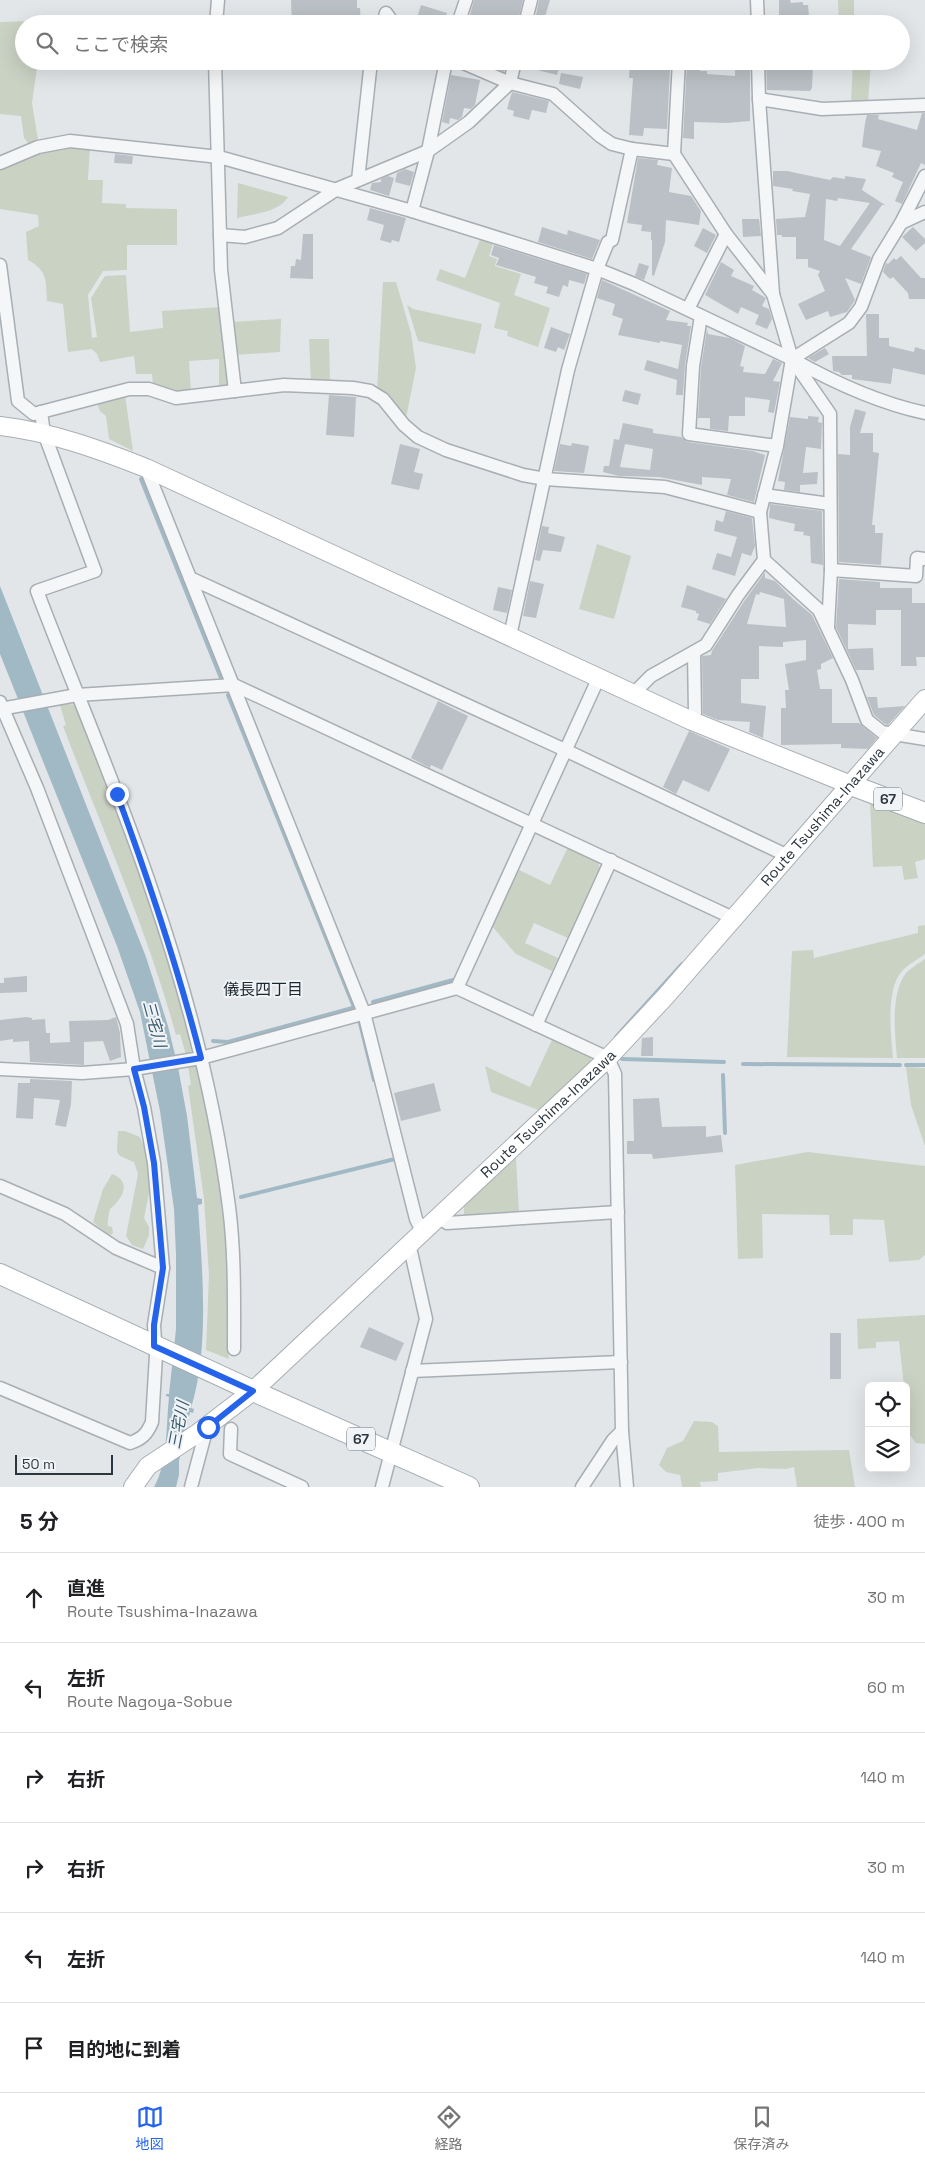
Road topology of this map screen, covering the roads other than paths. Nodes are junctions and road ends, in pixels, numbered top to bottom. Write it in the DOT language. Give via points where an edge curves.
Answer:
graph roads {
  1 [pos="218,0"];
  2 [pos="466,0"];
  3 [pos="531,0"];
  4 [pos="757,0"];
  5 [pos="217,15"];
  6 [pos="461,15"];
  7 [pos="527,15"];
  8 [pos="758,15"];
  9 [pos="215,70"];
  10 [pos="371,70"];
  11 [pos="444,70"];
  12 [pos="480,70"];
  13 [pos="513,70"];
  14 [pos="679,70"];
  15 [pos="758,70"];
  16 [pos="510,83"];
  17 [pos="759,99"];
  18 [pos="925,106"];
  19 [pos="632,149"];
  20 [pos="428,150"];
  21 [pos="674,154"];
  22 [pos="219,157"];
  23 [pos="0,163"];
  24 [pos="925,176"];
  25 [pos="358,180"];
  26 [pos="337,189"];
  27 [pos="412,211"];
  28 [pos="925,212"];
  29 [pos="901,223"];
  30 [pos="726,234"];
  31 [pos="220,235"];
  32 [pos="0,265"];
  33 [pos="597,269"];
  34 [pos="773,294"];
  35 [pos="688,309"];
  36 [pos="701,316"];
  37 [pos="792,359"];
  38 [pos="235,391"];
  39 [pos="40,412"];
  40 [pos="925,413"];
  41 [pos="0,426"];
  42 [pos="44,434"];
  43 [pos="777,446"];
  44 [pos="146,468"];
  45 [pos="545,479"];
  46 [pos="764,495"];
  47 [pos="830,504"];
  48 [pos="760,512"];
  49 [pos="925,559"];
  50 [pos="764,560"];
  51 [pos="831,570"];
  52 [pos="190,578"];
  53 [pos="828,627"];
  54 [pos="510,636"];
  55 [pos="694,652"];
  56 [pos="598,678"];
  57 [pos="234,685"];
  58 [pos="633,694"];
  59 [pos="70,696"];
  60 [pos="925,699"];
  61 [pos="3,707"];
  62 [pos="692,721"];
  63 [pos="894,735"];
  64 [pos="925,739"];
  65 [pos="565,750"];
  66 [pos="851,785"];
  67 [pos="925,814"];
  68 [pos="532,823"];
  69 [pos="788,856"];
  70 [pos="611,860"];
  71 [pos="734,918"];
  72 [pos="457,988"];
  73 [pos="364,1013"];
  74 [pos="536,1025"];
  75 [pos="608,1058"];
  76 [pos="195,1059"];
  77 [pos="136,1068"];
  78 [pos="0,1069"];
  79 [pos="0,1186"];
  80 [pos="618,1212"];
  81 [pos="438,1216"];
  82 [pos="415,1237"];
  83 [pos="163,1268"];
  84 [pos="0,1274"];
  85 [pos="158,1347"];
  86 [pos="234,1349"];
  87 [pos="621,1362"];
  88 [pos="412,1371"];
  89 [pos="0,1388"];
  90 [pos="253,1391"];
  91 [pos="231,1429"];
  92 [pos="203,1430"];
  93 [pos="622,1431"];
  94 [pos="390,1452"];
  95 [pos="133,1487"];
  96 [pos="191,1487"];
  97 [pos="302,1487"];
  98 [pos="382,1487"];
  99 [pos="469,1487"];
  100 [pos="582,1487"];
  101 [pos="627,1487"];
  1 -- 5 [label="street"];
  2 -- 6 [label="street"];
  3 -- 7 [label="street"];
  4 -- 8 [label="street"];
  9 -- 22 [label="street"];
  10 -- 25 [label="street"];
  11 -- 20 [label="street"];
  12 -- 16 [label="street"];
  13 -- 16 [label="street"];
  14 -- 21 [label="street"];
  15 -- 17 [label="street"];
  16 -- 19 [label="street" via="553,94 600,136 612,144"];
  16 -- 20 [label="street" via="469,122"];
  17 -- 18 [label="street" via="822,109"];
  17 -- 34 [label="street"];
  19 -- 21 [label="street"];
  19 -- 33 [label="street" via="612,240 608,242"];
  20 -- 25 [label="street"];
  20 -- 27 [label="street"];
  21 -- 30 [label="street"];
  22 -- 23 [label="street" via="70,141 38,146"];
  22 -- 26 [label="street"];
  22 -- 31 [label="street"];
  24 -- 29 [label="street"];
  25 -- 26 [label="street"];
  26 -- 27 [label="street"];
  26 -- 31 [label="street" via="278,228 245,237"];
  27 -- 33 [label="street"];
  28 -- 29 [label="street"];
  29 -- 37 [label="street" via="880,259 861,307 849,323"];
  30 -- 34 [label="street"];
  30 -- 35 [label="street"];
  31 -- 38 [label="street"];
  32 -- 39 [label="street" via="18,402 34,414"];
  33 -- 35 [label="street"];
  33 -- 45 [label="street" via="568,370"];
  34 -- 37 [label="street"];
  35 -- 36 [label="street"];
  36 -- 37 [label="street"];
  36 -- 43 [label="street" via="693,366 689,434"];
  37 -- 40 [label="street" via="881,401"];
  37 -- 43 [label="street"];
  37 -- 47 [label="street" via="830,414"];
  38 -- 39 [label="street" via="176,398 149,389 129,388"];
  38 -- 45 [label="street" via="293,386 370,391 382,399 418,437 446,450"];
  39 -- 42 [label="street"];
  41 -- 42 [label="main road"];
  42 -- 44 [label="main road" via="92,446"];
  42 -- 59 [label="street" via="95,571 37,590"];
  43 -- 46 [label="street"];
  44 -- 52 [label="street"];
  44 -- 54 [label="main road"];
  45 -- 48 [label="street" via="665,487"];
  45 -- 54 [label="street"];
  46 -- 47 [label="street"];
  46 -- 48 [label="street"];
  47 -- 51 [label="street"];
  48 -- 50 [label="street"];
  49 -- 51 [label="street" via="917,558 916,576"];
  50 -- 53 [label="street" via="820,610"];
  50 -- 55 [label="street" via="706,645"];
  51 -- 53 [label="street"];
  52 -- 57 [label="street"];
  52 -- 65 [label="street"];
  53 -- 63 [label="street" via="867,720 882,732"];
  54 -- 56 [label="main road"];
  55 -- 58 [label="street" via="651,676"];
  55 -- 62 [label="street" via="695,713"];
  56 -- 58 [label="main road"];
  56 -- 65 [label="street"];
  57 -- 59 [label="street"];
  57 -- 68 [label="street"];
  57 -- 73 [label="street"];
  58 -- 62 [label="main road"];
  59 -- 61 [label="street"];
  59 -- 76 [label="street" via="117,794 152,891 181,982"];
  60 -- 63 [label="main road, Route Tsushima-Inazawa"];
  61 -- 77 [label="street" via="127,1024"];
  62 -- 66 [label="main road"];
  63 -- 64 [label="street"];
  63 -- 66 [label="main road, Route Tsushima-Inazawa"];
  65 -- 68 [label="street"];
  65 -- 69 [label="street"];
  66 -- 67 [label="main road, 67"];
  66 -- 69 [label="main road, Route Tsushima-Inazawa"];
  68 -- 70 [label="street"];
  68 -- 72 [label="street"];
  69 -- 71 [label="main road, Route Tsushima-Inazawa"];
  70 -- 71 [label="street"];
  70 -- 74 [label="street"];
  71 -- 75 [label="main road, Route Tsushima-Inazawa"];
  72 -- 73 [label="street"];
  72 -- 74 [label="street"];
  73 -- 76 [label="street"];
  73 -- 82 [label="street" via="416,1219"];
  74 -- 75 [label="street"];
  75 -- 80 [label="street" via="615,1074"];
  75 -- 81 [label="main road, Route Tsushima-Inazawa"];
  76 -- 77 [label="street"];
  76 -- 86 [label="street" via="222,1156 230,1209"];
  77 -- 78 [label="street" via="82,1073"];
  77 -- 83 [label="street" via="154,1163"];
  79 -- 83 [label="street" via="65,1214 116,1248"];
  80 -- 81 [label="street" via="447,1223"];
  80 -- 87 [label="street"];
  81 -- 82 [label="main road, Route Tsushima-Inazawa"];
  82 -- 88 [label="street" via="426,1319"];
  82 -- 90 [label="main road, Route Tsushima-Inazawa"];
  83 -- 85 [label="street" via="154,1325"];
  84 -- 85 [label="main road, 67"];
  85 -- 89 [label="street" via="152,1422 140,1440 130,1443"];
  85 -- 90 [label="main road, 67"];
  87 -- 88 [label="street"];
  87 -- 93 [label="street"];
  88 -- 94 [label="street"];
  90 -- 92 [label="main road, Route Tsushima-Inazawa"];
  90 -- 94 [label="main road, 67"];
  91 -- 97 [label="street" via="230,1454"];
  92 -- 95 [label="main road, Route Tsushima-Inazawa" via="148,1466"];
  92 -- 96 [label="street"];
  93 -- 100 [label="street" via="612,1440"];
  93 -- 101 [label="street"];
  94 -- 98 [label="street"];
  94 -- 99 [label="main road, 67"];
}
